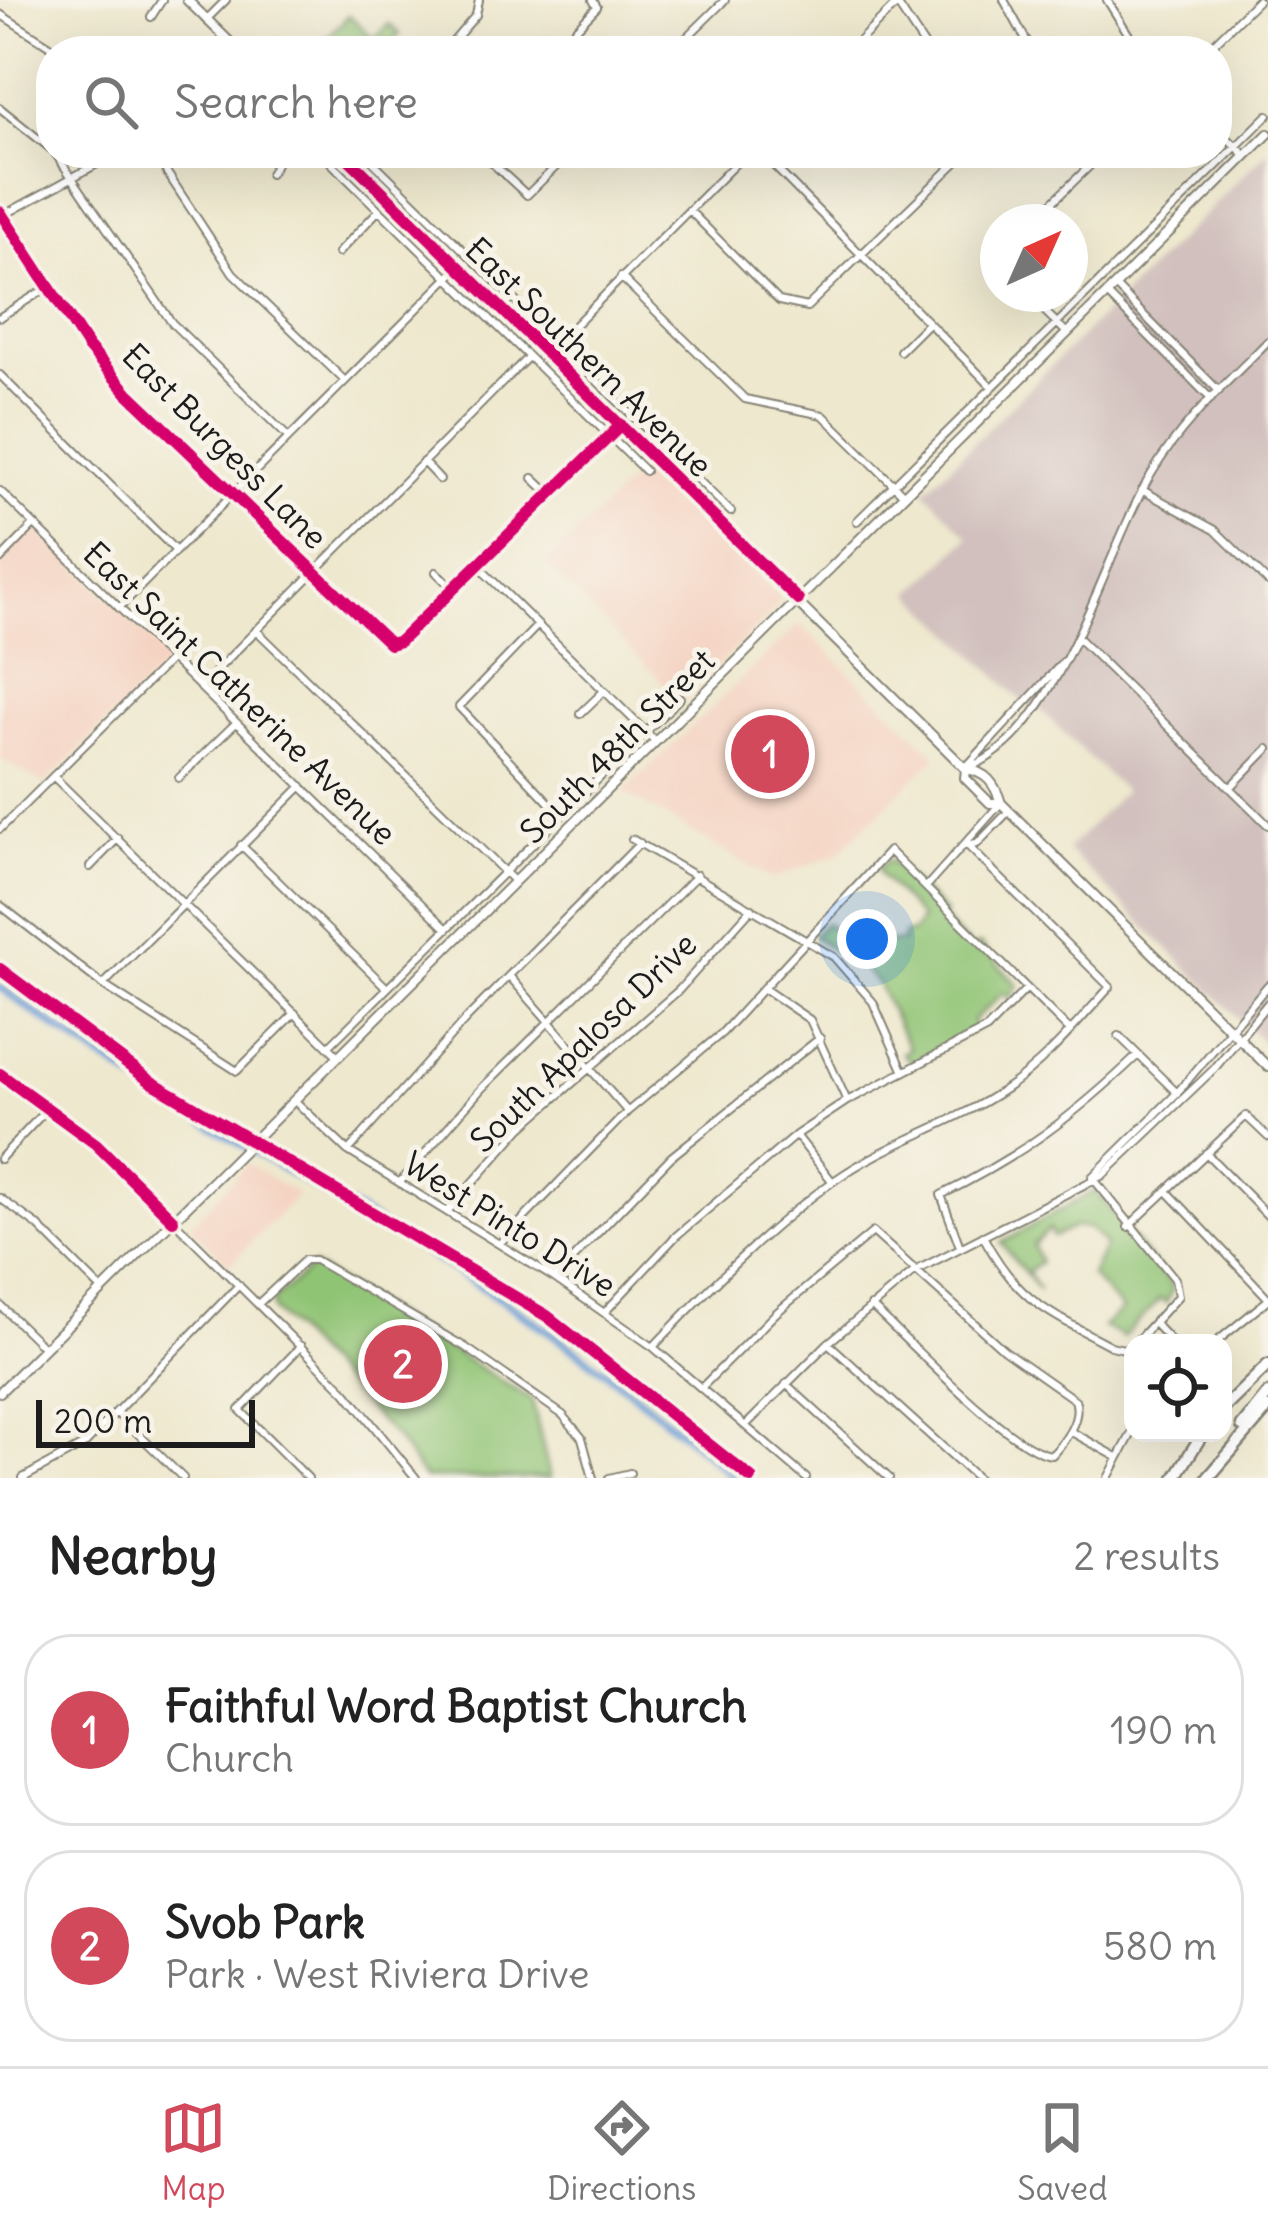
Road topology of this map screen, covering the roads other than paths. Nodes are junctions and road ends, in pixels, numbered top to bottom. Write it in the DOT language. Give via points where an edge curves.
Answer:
graph roads {
  1 [pos="162,0"];
  2 [pos="188,0"];
  3 [pos="226,0"];
  4 [pos="708,0"];
  5 [pos="725,0"];
  6 [pos="1004,0"];
  7 [pos="1107,0"];
  8 [pos="1258,0"];
  9 [pos="480,2"];
  10 [pos="899,2"];
  11 [pos="595,3"];
  12 [pos="716,8"];
  13 [pos="0,14"];
  14 [pos="151,17"];
  15 [pos="207,19"];
  16 [pos="224,36"];
  17 [pos="456,36"];
  18 [pos="567,36"];
  19 [pos="689,36"];
  20 [pos="864,36"];
  21 [pos="919,36"];
  22 [pos="1024,36"];
  23 [pos="1130,36"];
  24 [pos="1221,36"];
  25 [pos="36,37"];
  26 [pos="0,108"];
  27 [pos="1268,115"];
  28 [pos="1268,134"];
  29 [pos="36,137"];
  30 [pos="1232,143"];
  31 [pos="1236,147"];
  32 [pos="1232,151"];
  33 [pos="1246,156"];
  34 [pos="66,168"];
  35 [pos="88,168"];
  36 [pos="164,168"];
  37 [pos="274,168"];
  38 [pos="337,168"];
  39 [pos="361,168"];
  40 [pos="379,168"];
  41 [pos="497,168"];
  42 [pos="554,168"];
  43 [pos="731,168"];
  44 [pos="775,168"];
  45 [pos="951,168"];
  46 [pos="1088,168"];
  47 [pos="1215,168"];
  48 [pos="270,175"];
  49 [pos="72,176"];
  50 [pos="1051,204"];
  51 [pos="380,210"];
  52 [pos="689,210"];
  53 [pos="1,215"];
  54 [pos="338,253"];
  55 [pos="862,256"];
  56 [pos="459,267"];
  57 [pos="621,277"];
  58 [pos="448,278"];
  59 [pos="50,286"];
  60 [pos="1115,286"];
  61 [pos="1106,294"];
  62 [pos="1046,312"];
  63 [pos="0,317"];
  64 [pos="928,322"];
  65 [pos="1057,323"];
  66 [pos="1067,333"];
  67 [pos="1268,340"];
  68 [pos="557,343"];
  69 [pos="900,351"];
  70 [pos="547,353"];
  71 [pos="528,357"];
  72 [pos="0,375"];
  73 [pos="345,381"];
  74 [pos="992,388"];
  75 [pos="1220,391"];
  76 [pos="1211,399"];
  77 [pos="621,425"];
  78 [pos="610,436"];
  79 [pos="288,437"];
  80 [pos="423,462"];
  81 [pos="645,471"];
  82 [pos="533,478"];
  83 [pos="440,480"];
  84 [pos="893,484"];
  85 [pos="1142,490"];
  86 [pos="0,491"];
  87 [pos="232,493"];
  88 [pos="903,494"];
  89 [pos="551,495"];
  90 [pos="731,512"];
  91 [pos="857,520"];
  92 [pos="34,525"];
  93 [pos="175,550"];
  94 [pos="0,560"];
  95 [pos="478,566"];
  96 [pos="436,572"];
  97 [pos="313,573"];
  98 [pos="1268,582"];
  99 [pos="454,590"];
  100 [pos="798,600"];
  101 [pos="119,608"];
  102 [pos="538,625"];
  103 [pos="256,630"];
  104 [pos="1077,638"];
  105 [pos="171,659"];
  106 [pos="200,687"];
  107 [pos="604,691"];
  108 [pos="680,698"];
  109 [pos="580,715"];
  110 [pos="236,723"];
  111 [pos="645,732"];
  112 [pos="655,742"];
  113 [pos="1268,749"];
  114 [pos="965,769"];
  115 [pos="52,776"];
  116 [pos="179,778"];
  117 [pos="302,787"];
  118 [pos="1230,788"];
  119 [pos="985,798"];
  120 [pos="1000,803"];
  121 [pos="1009,811"];
  122 [pos="561,815"];
  123 [pos="986,825"];
  124 [pos="1268,825"];
  125 [pos="0,829"];
  126 [pos="118,838"];
  127 [pos="242,845"];
  128 [pos="968,845"];
  129 [pos="90,867"];
  130 [pos="505,872"];
  131 [pos="697,875"];
  132 [pos="514,881"];
  133 [pos="926,887"];
  134 [pos="184,903"];
  135 [pos="0,905"];
  136 [pos="752,908"];
  137 [pos="446,928"];
  138 [pos="805,940"];
  139 [pos="511,979"];
  140 [pos="104,985"];
  141 [pos="1268,985"];
  142 [pos="386,988"];
  143 [pos="763,988"];
  144 [pos="1027,988"];
  145 [pos="1268,1003"];
  146 [pos="295,1013"];
  147 [pos="550,1024"];
  148 [pos="1229,1028"];
  149 [pos="1070,1031"];
  150 [pos="1119,1036"];
  151 [pos="1238,1037"];
  152 [pos="820,1038"];
  153 [pos="328,1047"];
  154 [pos="1138,1054"];
  155 [pos="338,1056"];
  156 [pos="588,1066"];
  157 [pos="1268,1066"];
  158 [pos="904,1072"];
  159 [pos="0,1074"];
  160 [pos="1180,1096"];
  161 [pos="295,1100"];
  162 [pos="847,1101"];
  163 [pos="47,1109"];
  164 [pos="628,1112"];
  165 [pos="796,1135"];
  166 [pos="1268,1137"];
  167 [pos="348,1151"];
  168 [pos="1206,1153"];
  169 [pos="0,1159"];
  170 [pos="1092,1177"];
  171 [pos="832,1181"];
  172 [pos="400,1182"];
  173 [pos="1168,1192"];
  174 [pos="0,1198"];
  175 [pos="448,1211"];
  176 [pos="1268,1216"];
  177 [pos="173,1220"];
  178 [pos="1128,1227"];
  179 [pos="983,1236"];
  180 [pos="500,1243"];
  181 [pos="959,1245"];
  182 [pos="915,1271"];
  183 [pos="554,1278"];
  184 [pos="239,1286"];
  185 [pos="102,1290"];
  186 [pos="1268,1299"];
  187 [pos="258,1304"];
  188 [pos="0,1305"];
  189 [pos="871,1306"];
  190 [pos="605,1312"];
  191 [pos="1155,1324"];
  192 [pos="1144,1334"];
  193 [pos="1164,1334"];
  194 [pos="1226,1334"];
  195 [pos="828,1342"];
  196 [pos="301,1346"];
  197 [pos="653,1347"];
  198 [pos="44,1348"];
  199 [pos="1124,1349"];
  200 [pos="1268,1365"];
  201 [pos="786,1384"];
  202 [pos="704,1386"];
  203 [pos="0,1392"];
  204 [pos="1268,1394"];
  205 [pos="1232,1400"];
  206 [pos="1268,1408"];
  207 [pos="116,1412"];
  208 [pos="748,1423"];
  209 [pos="1070,1431"];
  210 [pos="1126,1442"];
  211 [pos="1197,1442"];
  212 [pos="1228,1450"];
  213 [pos="1117,1457"];
  214 [pos="23,1463"];
  215 [pos="630,1473"];
  216 [pos="25,1477"];
  217 [pos="183,1478"];
  218 [pos="308,1478"];
  219 [pos="416,1478"];
  220 [pos="592,1478"];
  221 [pos="609,1478"];
  222 [pos="806,1478"];
  223 [pos="890,1478"];
  224 [pos="976,1478"];
  225 [pos="1108,1478"];
  226 [pos="1175,1478"];
  227 [pos="1208,1478"];
  1 -- 14 [label="street"];
  2 -- 15 [label="main road"];
  3 -- 15 [label="street"];
  4 -- 12 [label="street"];
  5 -- 12 [label="street"];
  6 -- 22 [label="street"];
  7 -- 23 [label="street"];
  8 -- 24 [label="street"];
  9 -- 17 [label="street"];
  10 -- 20 [label="street"];
  10 -- 21 [label="street"];
  11 -- 18 [label="street"];
  12 -- 19 [label="street"];
  13 -- 25 [label="street"];
  15 -- 16 [label="main road"];
  26 -- 29 [label="street"];
  27 -- 31 [label="street"];
  28 -- 33 [label="main road, South 48th Street"];
  30 -- 31 [label="street"];
  31 -- 32 [label="street"];
  31 -- 33 [label="street"];
  33 -- 60 [label="main road, South 48th Street"];
  34 -- 49 [label="street"];
  35 -- 49 [label="street"];
  36 -- 73 [label="street" via="233,273"];
  37 -- 48 [label="street"];
  38 -- 51 [label="street, East Southern Avenue"];
  39 -- 56 [label="main road, East Southern Avenue"];
  40 -- 68 [label="street, East Southern Avenue"];
  41 -- 42 [label="street" via="526,195"];
  43 -- 52 [label="street"];
  44 -- 55 [label="street"];
  45 -- 55 [label="street"];
  46 -- 50 [label="street"];
  47 -- 65 [label="street"];
  49 -- 53 [label="street"];
  49 -- 79 [label="street" via="172,323"];
  51 -- 54 [label="street"];
  51 -- 58 [label="street, East Southern Avenue"];
  52 -- 55 [label="street" via="778,301 798,308 822,297"];
  52 -- 57 [label="street"];
  53 -- 59 [label="street, East Burgess Lane"];
  55 -- 64 [label="street"];
  56 -- 58 [label="street"];
  56 -- 70 [label="main road, East Southern Avenue"];
  57 -- 68 [label="street"];
  57 -- 84 [label="street" via="745,399 823,415"];
  58 -- 71 [label="street, East Southern Avenue"];
  58 -- 73 [label="street"];
  59 -- 63 [label="street"];
  59 -- 87 [label="street, East Burgess Lane" via="128,393"];
  60 -- 61 [label="main road, South 48th Street"];
  60 -- 75 [label="street"];
  61 -- 66 [label="main road, South 48th Street"];
  61 -- 76 [label="street"];
  62 -- 65 [label="street"];
  64 -- 69 [label="street"];
  64 -- 74 [label="street"];
  65 -- 66 [label="street"];
  65 -- 74 [label="street"];
  66 -- 88 [label="main road, South 48th Street"];
  67 -- 75 [label="street"];
  68 -- 70 [label="street"];
  68 -- 90 [label="street, East Southern Avenue"];
  70 -- 77 [label="main road, East Southern Avenue"];
  71 -- 78 [label="street, East Southern Avenue"];
  71 -- 80 [label="street"];
  72 -- 93 [label="street"];
  73 -- 79 [label="street"];
  74 -- 84 [label="street"];
  75 -- 76 [label="street"];
  76 -- 85 [label="street"];
  77 -- 78 [label="street"];
  77 -- 100 [label="main road, East Southern Avenue"];
  78 -- 81 [label="street, East Southern Avenue"];
  78 -- 89 [label="street"];
  79 -- 87 [label="street"];
  80 -- 83 [label="street"];
  80 -- 97 [label="street"];
  82 -- 89 [label="street"];
  84 -- 88 [label="street"];
  84 -- 91 [label="street"];
  85 -- 98 [label="street" via="1206,523"];
  85 -- 104 [label="street"];
  86 -- 92 [label="street, East Saint Catherine Avenue"];
  87 -- 93 [label="street"];
  87 -- 97 [label="street, East Burgess Lane"];
  88 -- 100 [label="main road, South 48th Street"];
  89 -- 95 [label="street"];
  92 -- 94 [label="street"];
  92 -- 101 [label="street, East Saint Catherine Avenue"];
  93 -- 101 [label="street"];
  95 -- 99 [label="street"];
  95 -- 102 [label="street"];
  96 -- 99 [label="street"];
  97 -- 99 [label="street, East Burgess Lane" via="389,644"];
  97 -- 103 [label="street"];
  100 -- 112 [label="main road, South 48th Street"];
  100 -- 114 [label="main road, East Southern Avenue"];
  101 -- 105 [label="street, East Saint Catherine Avenue"];
  102 -- 107 [label="street"];
  102 -- 122 [label="street" via="459,707"];
  103 -- 106 [label="street"];
  103 -- 130 [label="street"];
  104 -- 114 [label="street" via="1022,724"];
  104 -- 118 [label="street"];
  105 -- 106 [label="street, East Saint Catherine Avenue"];
  105 -- 115 [label="street"];
  106 -- 110 [label="street, East Saint Catherine Avenue"];
  107 -- 109 [label="street"];
  107 -- 111 [label="street"];
  108 -- 111 [label="street, South 48th Street"];
  110 -- 116 [label="street"];
  110 -- 117 [label="street, East Saint Catherine Avenue"];
  111 -- 112 [label="street"];
  111 -- 122 [label="street, South 48th Street"];
  112 -- 132 [label="main road, South 48th Street"];
  113 -- 118 [label="street"];
  114 -- 119 [label="main road"];
  114 -- 120 [label="main road" via="980,771"];
  115 -- 125 [label="street"];
  115 -- 126 [label="street"];
  117 -- 127 [label="street"];
  117 -- 137 [label="street, East Saint Catherine Avenue"];
  118 -- 124 [label="street"];
  119 -- 120 [label="main road"];
  119 -- 123 [label="street"];
  120 -- 121 [label="main road"];
  120 -- 123 [label="street"];
  121 -- 128 [label="street"];
  121 -- 148 [label="main road"];
  122 -- 130 [label="street, South 48th Street"];
  123 -- 128 [label="street"];
  126 -- 129 [label="street"];
  126 -- 134 [label="street"];
  127 -- 134 [label="street"];
  127 -- 142 [label="street"];
  128 -- 133 [label="street"];
  128 -- 149 [label="street" via="1110,987"];
  130 -- 132 [label="street"];
  130 -- 137 [label="street, South 48th Street"];
  131 -- 136 [label="street"];
  131 -- 139 [label="street" via="636,841"];
  131 -- 147 [label="street"];
  132 -- 155 [label="main road, South 48th Street"];
  133 -- 138 [label="street" via="889,851"];
  133 -- 144 [label="street"];
  134 -- 140 [label="street"];
  134 -- 146 [label="street"];
  135 -- 140 [label="street"];
  136 -- 138 [label="street"];
  136 -- 156 [label="street, South Apalosa Drive" via="679,990"];
  137 -- 142 [label="street, South 48th Street"];
  138 -- 143 [label="street"];
  138 -- 158 [label="street" via="856,979"];
  139 -- 147 [label="street"];
  139 -- 167 [label="street"];
  140 -- 146 [label="street" via="237,1071"];
  141 -- 148 [label="street"];
  142 -- 153 [label="street, South 48th Street"];
  143 -- 152 [label="street" via="811,1020"];
  143 -- 164 [label="street" via="722,1034"];
  144 -- 149 [label="street"];
  144 -- 158 [label="street" via="987,1029"];
  145 -- 151 [label="street"];
  146 -- 153 [label="street"];
  147 -- 156 [label="street"];
  147 -- 172 [label="street"];
  148 -- 151 [label="main road"];
  148 -- 160 [label="street"];
  149 -- 171 [label="street" via="1002,1092"];
  150 -- 154 [label="street"];
  151 -- 157 [label="main road"];
  151 -- 160 [label="street"];
  152 -- 162 [label="street"];
  152 -- 183 [label="street" via="671,1157"];
  153 -- 155 [label="street"];
  154 -- 160 [label="street"];
  154 -- 181 [label="street" via="1030,1149 941,1195"];
  155 -- 161 [label="main road, South 48th Street"];
  156 -- 164 [label="street"];
  156 -- 175 [label="street, South Apalosa Drive"];
  158 -- 162 [label="street"];
  159 -- 163 [label="main road"];
  160 -- 170 [label="street" via="1127,1154"];
  161 -- 167 [label="street, West Pinto Drive"];
  161 -- 177 [label="main road, South 48th Street"];
  162 -- 165 [label="street"];
  163 -- 169 [label="street"];
  163 -- 177 [label="main road" via="96,1144"];
  164 -- 180 [label="street"];
  165 -- 171 [label="street"];
  165 -- 190 [label="street" via="676,1236"];
  166 -- 168 [label="street" via="1246,1116"];
  167 -- 172 [label="street, West Pinto Drive"];
  168 -- 173 [label="street"];
  168 -- 176 [label="street"];
  170 -- 178 [label="street"];
  170 -- 179 [label="street"];
  171 -- 197 [label="street"];
  172 -- 175 [label="street, West Pinto Drive"];
  173 -- 178 [label="street"];
  173 -- 186 [label="street"];
  174 -- 185 [label="street"];
  175 -- 180 [label="street, West Pinto Drive"];
  177 -- 184 [label="street"];
  177 -- 185 [label="main road, South 48th Street"];
  178 -- 191 [label="street" via="1174,1279 1178,1296"];
  179 -- 181 [label="street"];
  179 -- 199 [label="street" via="1012,1286 1034,1304"];
  180 -- 183 [label="street, West Pinto Drive"];
  181 -- 182 [label="street"];
  182 -- 189 [label="street"];
  182 -- 202 [label="street" via="873,1232"];
  182 -- 209 [label="street" via="1075,1400"];
  183 -- 190 [label="street, West Pinto Drive"];
  184 -- 187 [label="street"];
  184 -- 207 [label="street"];
  185 -- 198 [label="main road, South 48th Street"];
  186 -- 194 [label="street"];
  187 -- 196 [label="street"];
  187 -- 220 [label="street" via="305,1259 465,1347 563,1415 583,1438"];
  188 -- 198 [label="street"];
  189 -- 195 [label="street"];
  189 -- 209 [label="street" via="995,1422 1041,1454 1052,1455"];
  190 -- 197 [label="street, West Pinto Drive"];
  191 -- 192 [label="street"];
  191 -- 193 [label="street"];
  195 -- 201 [label="street"];
  195 -- 224 [label="street"];
  196 -- 218 [label="street" via="239,1410"];
  196 -- 219 [label="street"];
  197 -- 202 [label="street, West Pinto Drive"];
  198 -- 203 [label="main road, South 48th Street"];
  200 -- 205 [label="highway"];
  201 -- 208 [label="street"];
  201 -- 223 [label="street"];
  202 -- 208 [label="street, West Pinto Drive"];
  204 -- 212 [label="highway"];
  206 -- 212 [label="highway"];
  207 -- 216 [label="street" via="52,1471"];
  207 -- 217 [label="street"];
  208 -- 222 [label="street, West Pinto Drive"];
  209 -- 213 [label="street"];
  210 -- 213 [label="street"];
  211 -- 226 [label="highway"];
  212 -- 227 [label="highway"];
  213 -- 225 [label="street"];
  214 -- 216 [label="street"];
  215 -- 221 [label="street"];
}
